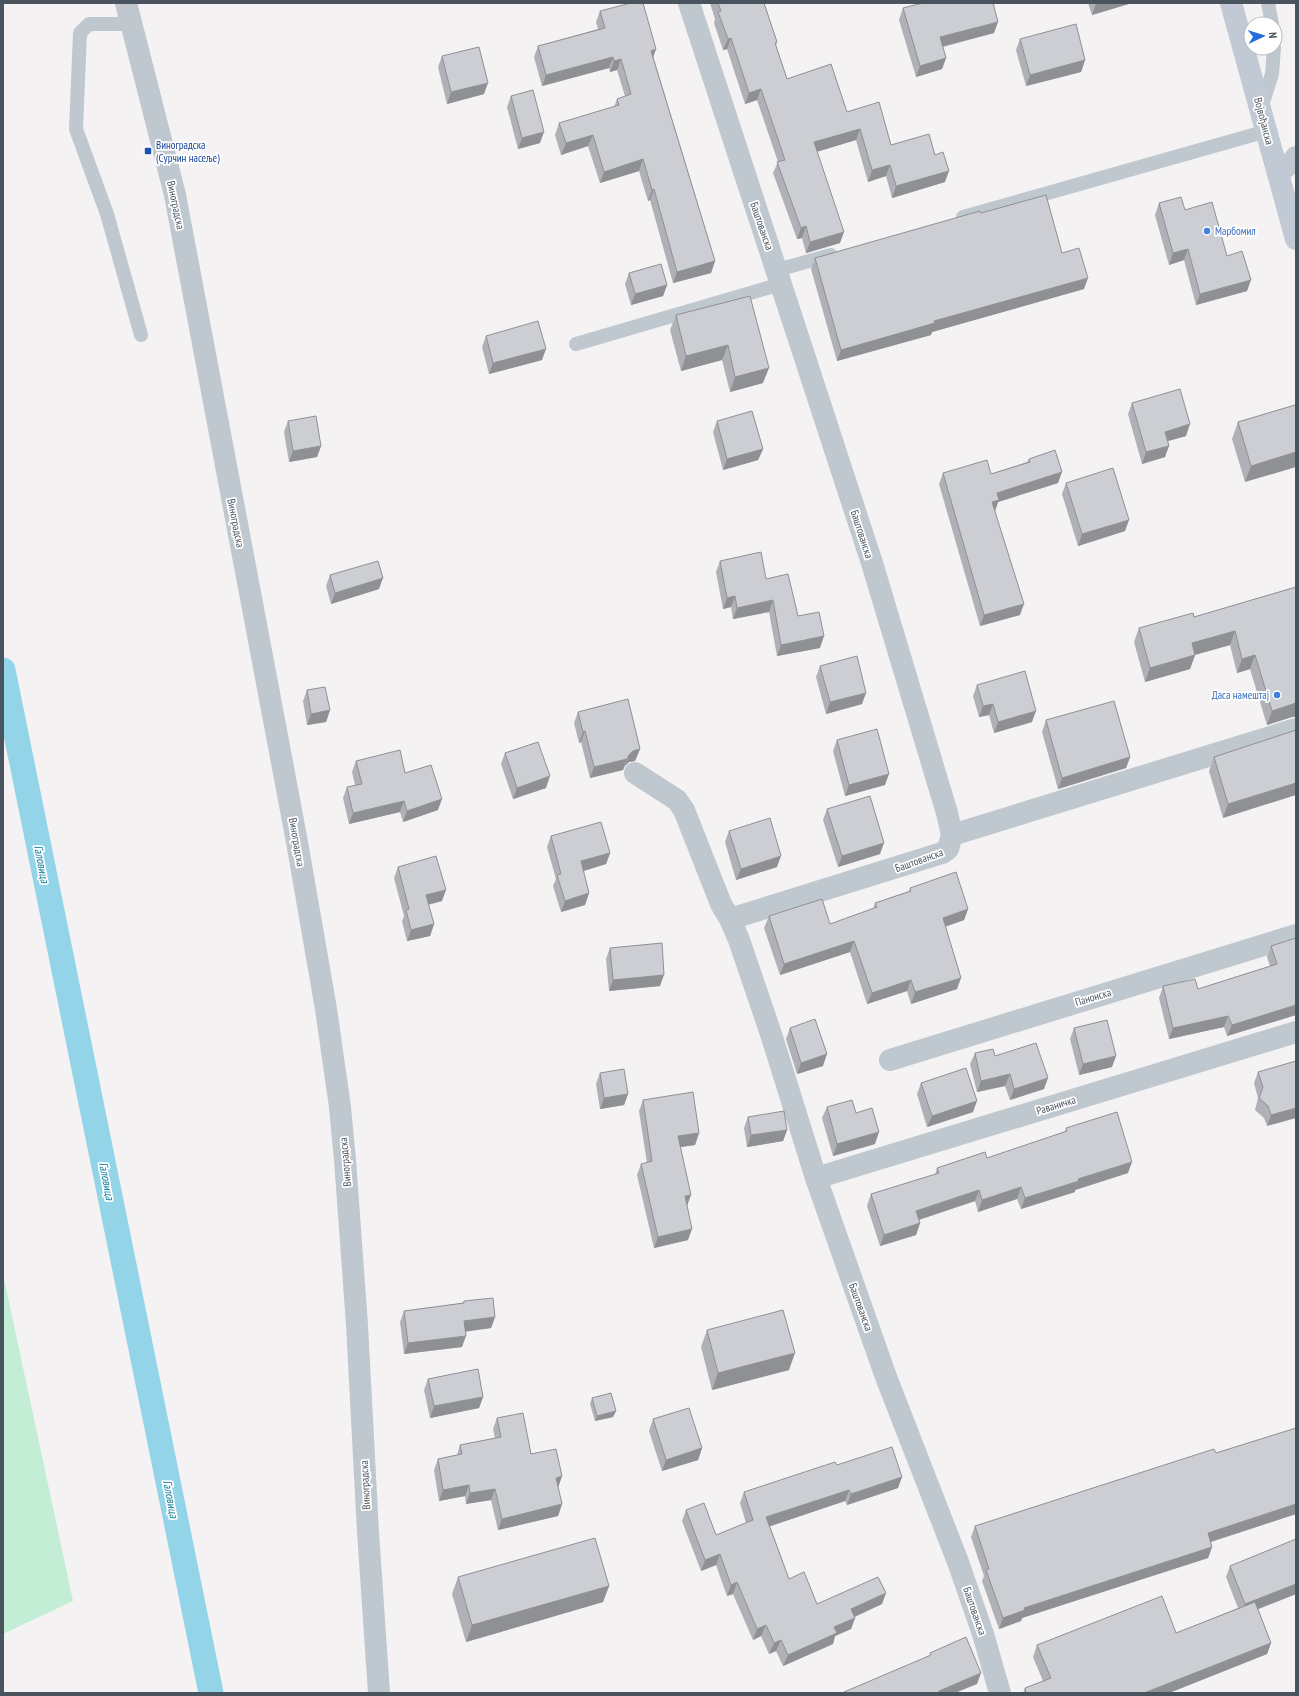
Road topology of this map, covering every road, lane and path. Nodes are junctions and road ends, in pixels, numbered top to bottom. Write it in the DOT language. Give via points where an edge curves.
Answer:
graph roads {
  1 [pos="126,3"];
  2 [pos="689,3"];
  3 [pos="1231,3"];
  4 [pos="1268,3"];
  5 [pos="1270,16"];
  6 [pos="131,24"];
  7 [pos="1273,56"];
  8 [pos="1261,108"];
  9 [pos="1267,131"];
  10 [pos="1296,157"];
  11 [pos="1278,173"];
  12 [pos="952,220"];
  13 [pos="1296,239"];
  14 [pos="845,251"];
  15 [pos="779,277"];
  16 [pos="141,335"];
  17 [pos="576,344"];
  18 [pos="1296,729"];
  19 [pos="635,773"];
  20 [pos="952,835"];
  21 [pos="730,919"];
  22 [pos="1296,935"];
  23 [pos="1296,1032"];
  24 [pos="890,1060"];
  25 [pos="816,1178"];
  26 [pos="379,1693"];
  27 [pos="1000,1693"];
  1 -- 6 [label="street, Виноградска"];
  2 -- 15 [label="street, Баштованска"];
  3 -- 8 [label="main road, Војвођанска"];
  4 -- 5 [label="lane"];
  6 -- 16 [label="lane" via="89,24 80,33 76,129 107,214"];
  6 -- 26 [label="street, Виноградска" via="175,195 297,842 334,1059 345,1160 357,1325"];
  7 -- 8 [label="lane" via="1272,74"];
  8 -- 9 [label="main road, Војвођанска"];
  9 -- 11 [label="main road, Војвођанска"];
  9 -- 12 [label="lane"];
  10 -- 11 [label="street"];
  11 -- 13 [label="main road, Војвођанска"];
  14 -- 15 [label="lane"];
  15 -- 17 [label="lane"];
  15 -- 20 [label="street, Баштованска" via="872,563"];
  18 -- 20 [label="street"];
  19 -- 21 [label="street, Баштованска" via="677,800 684,810 721,904"];
  20 -- 21 [label="street, Баштованска" via="948,849 942,853"];
  21 -- 25 [label="street, Баштованска" via="771,1034"];
  22 -- 24 [label="street, Панонска"];
  23 -- 25 [label="street, Раваничка"];
  25 -- 27 [label="street, Баштованска" via="865,1320 958,1562"];
}
